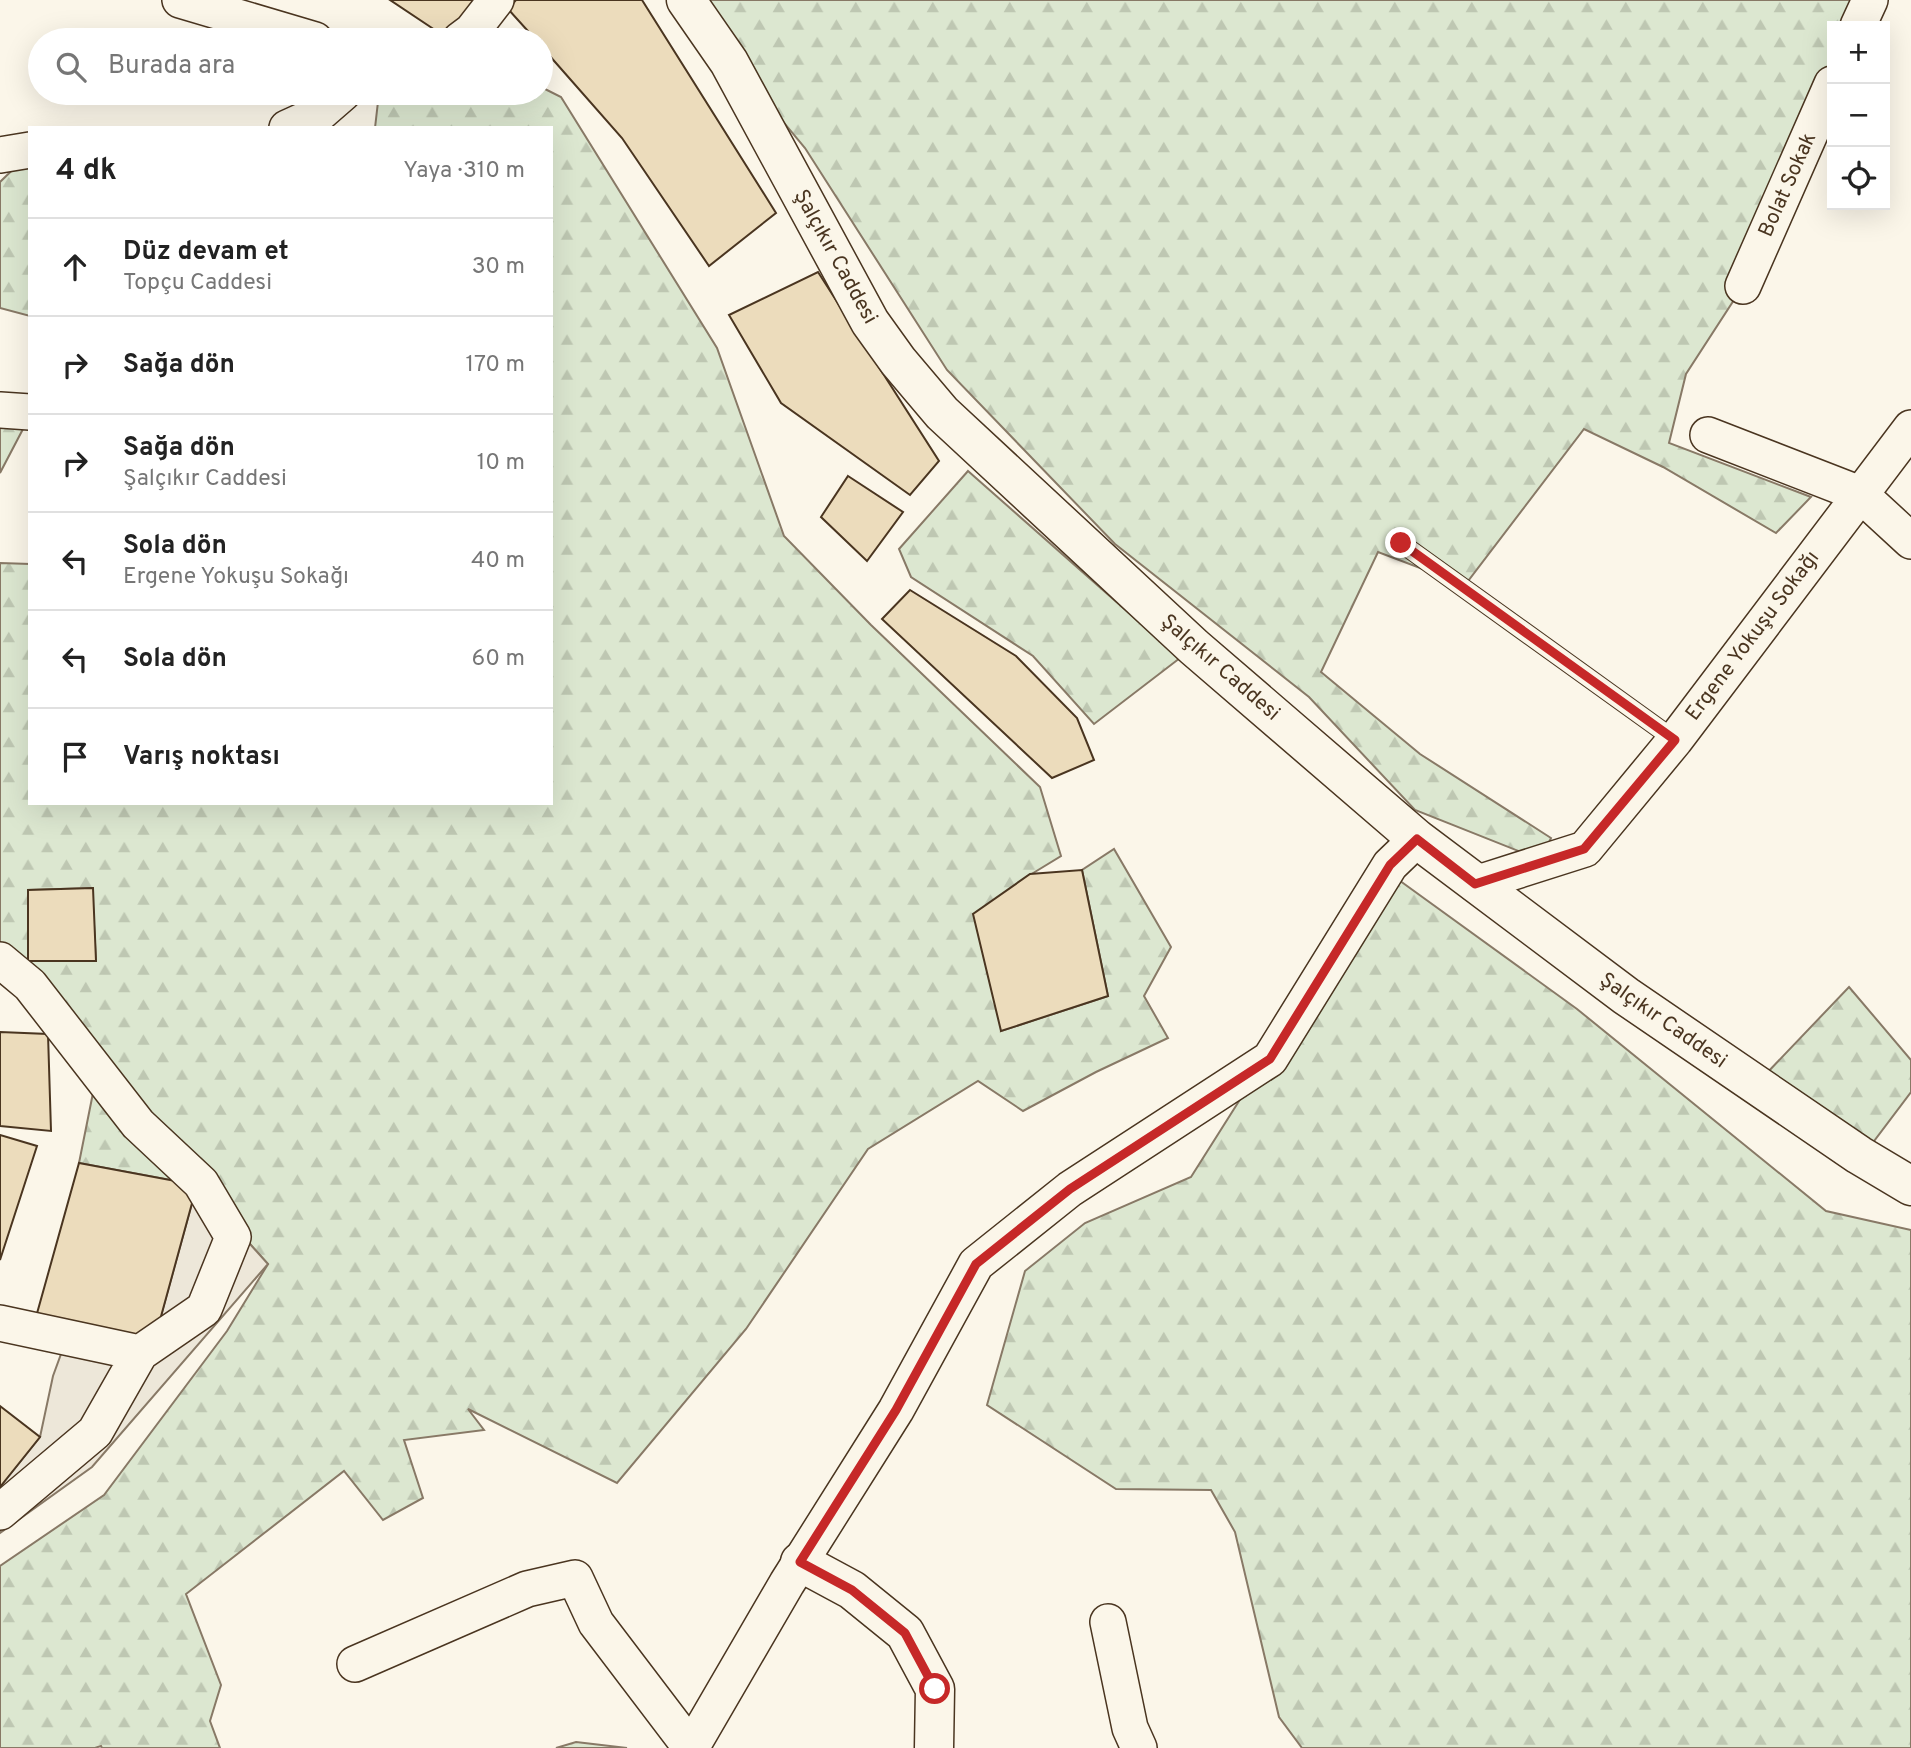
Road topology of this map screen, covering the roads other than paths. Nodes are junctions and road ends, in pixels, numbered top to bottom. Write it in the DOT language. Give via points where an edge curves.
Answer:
graph roads {
  1 [pos="180,0"];
  2 [pos="496,0"];
  3 [pos="686,0"];
  4 [pos="1870,0"];
  5 [pos="1860,21"];
  6 [pos="274,28"];
  7 [pos="474,28"];
  8 [pos="1827,95"];
  9 [pos="330,105"];
  10 [pos="292,126"];
  11 [pos="28,150"];
  12 [pos="0,155"];
  13 [pos="1743,286"];
  14 [pos="0,410"];
  15 [pos="28,412"];
  16 [pos="1911,428"];
  17 [pos="1708,435"];
  18 [pos="1860,494"];
  19 [pos="1911,541"];
  20 [pos="1401,543"];
  21 [pos="1675,740"];
  22 [pos="1417,839"];
  23 [pos="1475,884"];
  24 [pos="0,960"];
  25 [pos="1911,1186"];
  26 [pos="0,1323"];
  27 [pos="140,1353"];
  28 [pos="0,1512"];
  29 [pos="800,1562"];
  30 [pos="1108,1622"];
  31 [pos="355,1664"];
  32 [pos="691,1748"];
  33 [pos="934,1748"];
  34 [pos="1139,1748"];
  1 -- 6 [label="street"];
  2 -- 7 [label="street"];
  3 -- 22 [label="main road, Şalçıkır Caddesi" via="729,62 870,322 943,413 1194,646"];
  4 -- 5 [label="street"];
  8 -- 13 [label="street, Bolat Sokak"];
  9 -- 10 [label="street"];
  11 -- 12 [label="street"];
  14 -- 15 [label="street"];
  16 -- 18 [label="street, Ergene Yokuşu Sokağı"];
  17 -- 18 [label="street"];
  18 -- 19 [label="street"];
  18 -- 21 [label="street, Ergene Yokuşu Sokağı"];
  20 -- 21 [label="lane"];
  21 -- 23 [label="street, Ergene Yokuşu Sokağı" via="1584,849"];
  22 -- 23 [label="main road, Şalçıkır Caddesi"];
  22 -- 29 [label="street" via="1390,865 1270,1059 1070,1189 976,1264 896,1410"];
  23 -- 25 [label="main road, Şalçıkır Caddesi" via="1626,996"];
  24 -- 27 [label="street" via="30,985 138,1124 201,1184 233,1237 204,1309"];
  26 -- 27 [label="street"];
  27 -- 28 [label="street" via="95,1432"];
  29 -- 32 [label="street"];
  29 -- 33 [label="main road" via="852,1590 905,1633 935,1689"];
  30 -- 34 [label="street" via="1130,1728"];
  31 -- 32 [label="street" via="527,1589 575,1578 596,1623"];
}
